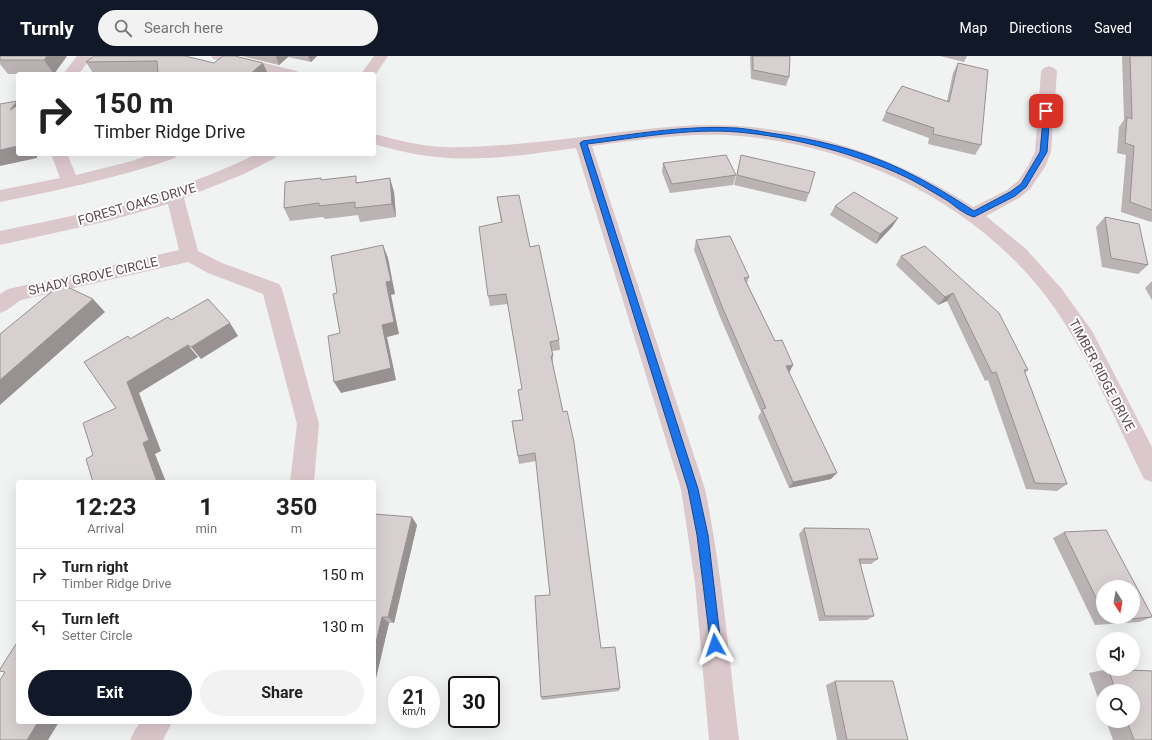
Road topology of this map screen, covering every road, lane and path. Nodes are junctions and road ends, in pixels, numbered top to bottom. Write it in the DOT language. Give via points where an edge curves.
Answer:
graph roads {
  1 [pos="85,56"];
  2 [pos="218,56"];
  3 [pos="381,56"];
  4 [pos="1049,71"];
  5 [pos="73,72"];
  6 [pos="284,72"];
  7 [pos="370,72"];
  8 [pos="376,139"];
  9 [pos="583,143"];
  10 [pos="60,156"];
  11 [pos="163,156"];
  12 [pos="265,156"];
  13 [pos="70,182"];
  14 [pos="0,196"];
  15 [pos="175,196"];
  16 [pos="974,215"];
  17 [pos="0,238"];
  18 [pos="190,255"];
  19 [pos="0,305"];
  20 [pos="1152,471"];
  21 [pos="302,480"];
  22 [pos="157,724"];
  23 [pos="145,740"];
  24 [pos="724,740"];
  1 -- 5 [label="street"];
  2 -- 6 [label="street"];
  3 -- 7 [label="street"];
  4 -- 16 [label="street" via="1044,152 1024,185"];
  8 -- 9 [label="street, TIMBER RIDGE DRIVE" via="430,151 453,152 511,150"];
  9 -- 16 [label="street, TIMBER RIDGE DRIVE" via="699,130 737,130 800,139 846,151 899,171 932,188"];
  9 -- 24 [label="street" via="693,489 703,535"];
  10 -- 13 [label="street"];
  11 -- 13 [label="street"];
  12 -- 15 [label="street, FOREST OAKS DRIVE" via="234,172"];
  13 -- 14 [label="street"];
  15 -- 17 [label="street, FOREST OAKS DRIVE" via="117,212"];
  15 -- 18 [label="street"];
  16 -- 20 [label="street, TIMBER RIDGE DRIVE" via="993,230 1048,285 1074,320"];
  18 -- 19 [label="street, SHADY GROVE CIRCLE" via="15,294"];
  18 -- 21 [label="street" via="215,268 272,288 308,424"];
  22 -- 23 [label="street"];
}
